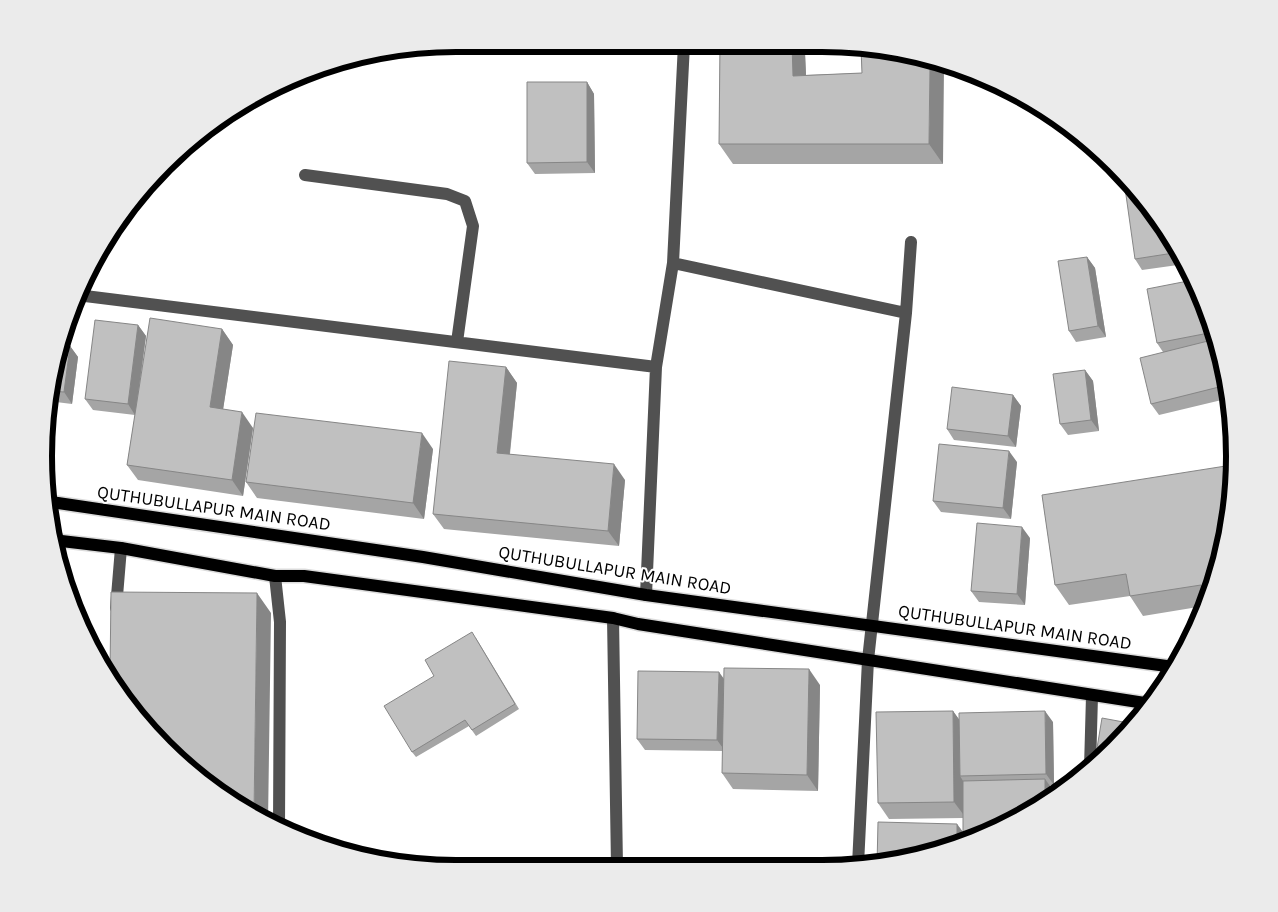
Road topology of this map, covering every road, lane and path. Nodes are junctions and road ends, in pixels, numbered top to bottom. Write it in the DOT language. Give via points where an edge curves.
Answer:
graph roads {
  1 [pos="684,52"];
  2 [pos="305,175"];
  3 [pos="911,242"];
  4 [pos="672,264"];
  5 [pos="86,296"];
  6 [pos="906,313"];
  7 [pos="457,342"];
  8 [pos="656,367"];
  9 [pos="55,503"];
  10 [pos="61,541"];
  11 [pos="121,548"];
  12 [pos="275,576"];
  13 [pos="646,595"];
  14 [pos="613,618"];
  15 [pos="116,622"];
  16 [pos="871,626"];
  17 [pos="868,660"];
  18 [pos="1167,665"];
  19 [pos="1092,696"];
  20 [pos="1141,703"];
  21 [pos="1090,757"];
  22 [pos="279,818"];
  23 [pos="858,858"];
  24 [pos="617,860"];
  1 -- 4 [label="street"];
  2 -- 7 [label="street" via="447,194 465,201 474,226"];
  3 -- 6 [label="street"];
  4 -- 6 [label="street"];
  4 -- 8 [label="street"];
  5 -- 7 [label="street"];
  6 -- 16 [label="street"];
  7 -- 8 [label="street"];
  8 -- 13 [label="street"];
  9 -- 13 [label="main road, QUTHUBULLAPUR MAIN ROAD" via="424,557"];
  10 -- 11 [label="main road"];
  11 -- 12 [label="main road"];
  11 -- 15 [label="street"];
  12 -- 14 [label="main road" via="304,576"];
  12 -- 22 [label="street" via="280,622"];
  13 -- 16 [label="main road, QUTHUBULLAPUR MAIN ROAD"];
  14 -- 17 [label="main road"];
  14 -- 24 [label="street"];
  16 -- 17 [label="street"];
  16 -- 18 [label="main road, QUTHUBULLAPUR MAIN ROAD"];
  17 -- 19 [label="main road"];
  17 -- 23 [label="street"];
  19 -- 20 [label="main road"];
  19 -- 21 [label="street"];
}
